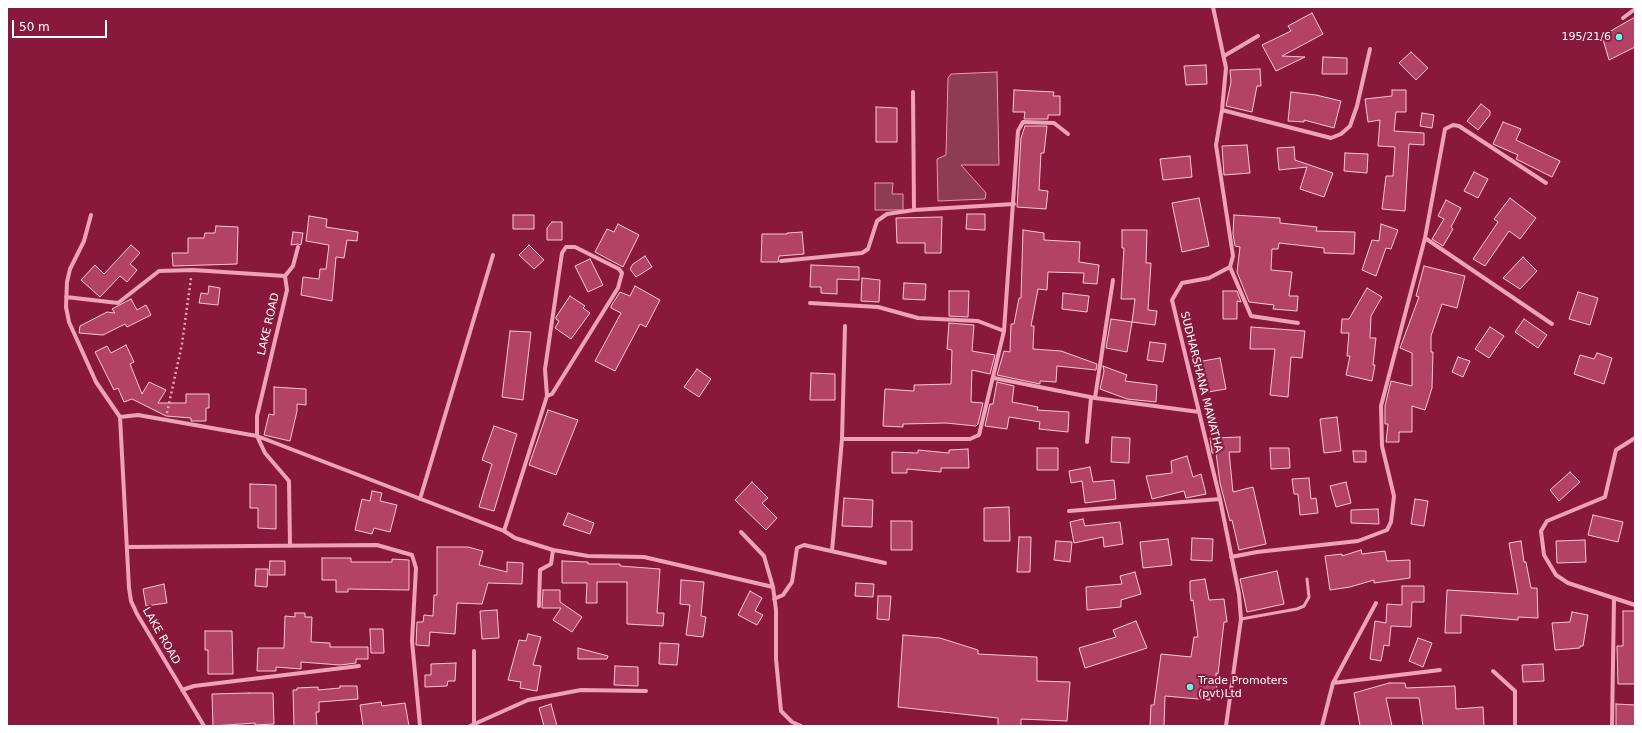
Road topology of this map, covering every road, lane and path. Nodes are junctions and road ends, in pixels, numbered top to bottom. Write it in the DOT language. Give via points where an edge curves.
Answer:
graph roads {
  1 [pos="1213,7"];
  2 [pos="1635,9"];
  3 [pos="1623,18"];
  4 [pos="1258,36"];
  5 [pos="1370,49"];
  6 [pos="1224,56"];
  7 [pos="913,92"];
  8 [pos="1222,110"];
  9 [pos="1068,134"];
  10 [pos="1546,183"];
  11 [pos="1014,204"];
  12 [pos="914,210"];
  13 [pos="91,215"];
  14 [pos="1425,238"];
  15 [pos="298,247"];
  16 [pos="493,255"];
  17 [pos="781,260"];
  18 [pos="1230,267"];
  19 [pos="193,270"];
  20 [pos="285,276"];
  21 [pos="1112,280"];
  22 [pos="66,296"];
  23 [pos="810,303"];
  24 [pos="1298,323"];
  25 [pos="1552,324"];
  26 [pos="845,326"];
  27 [pos="1004,331"];
  28 [pos="994,378"];
  29 [pos="547,396"];
  30 [pos="1093,398"];
  31 [pos="1199,412"];
  32 [pos="120,417"];
  33 [pos="165,420"];
  34 [pos="257,436"];
  35 [pos="842,438"];
  36 [pos="1635,438"];
  37 [pos="1087,442"];
  38 [pos="420,499"];
  39 [pos="1220,499"];
  40 [pos="1069,511"];
  41 [pos="504,531"];
  42 [pos="741,532"];
  43 [pos="290,546"];
  44 [pos="127,547"];
  45 [pos="553,550"];
  46 [pos="832,552"];
  47 [pos="1231,557"];
  48 [pos="885,563"];
  49 [pos="1307,579"];
  50 [pos="773,588"];
  51 [pos="774,599"];
  52 [pos="1614,599"];
  53 [pos="1376,603"];
  54 [pos="1635,605"];
  55 [pos="539,606"];
  56 [pos="1241,619"];
  57 [pos="474,651"];
  58 [pos="359,666"];
  59 [pos="1440,670"];
  60 [pos="1493,671"];
  61 [pos="1333,684"];
  62 [pos="182,690"];
  63 [pos="646,692"];
  64 [pos="472,725"];
  65 [pos="204,726"];
  66 [pos="420,726"];
  67 [pos="801,726"];
  68 [pos="1226,726"];
  69 [pos="1322,726"];
  70 [pos="1515,726"];
  71 [pos="1612,726"];
  1 -- 6 [label="street"];
  2 -- 3 [label="street"];
  4 -- 6 [label="street"];
  5 -- 8 [label="street" via="1350,126 1341,134 1331,138"];
  6 -- 8 [label="street" via="1226,68"];
  7 -- 12 [label="street"];
  8 -- 18 [label="street" via="1216,145 1233,256"];
  9 -- 11 [label="street" via="1054,123 1023,122 1018,130"];
  10 -- 14 [label="street" via="1459,126 1453,125 1445,129"];
  11 -- 12 [label="street"];
  11 -- 27 [label="street"];
  12 -- 17 [label="street" via="887,214 877,221 868,249 862,253"];
  13 -- 22 [label="street" via="84,241 70,269"];
  14 -- 25 [label="street"];
  14 -- 47 [label="street" via="1381,406 1382,446 1394,496 1391,522 1387,530 1358,541"];
  15 -- 20 [label="street" via="292,266"];
  16 -- 38 [label="street"];
  18 -- 24 [label="street" via="1251,316"];
  18 -- 31 [label="street, SUDHARSHANA MAWATHA" via="1209,278 1182,283 1172,300"];
  19 -- 20 [label="street, LAKE ROAD"];
  19 -- 22 [label="street, LAKE ROAD" via="159,271 118,302"];
  19 -- 33 [label="path" via="182,344"];
  20 -- 34 [label="street, LAKE ROAD" via="287,290 257,416"];
  21 -- 30 [label="street"];
  22 -- 32 [label="street" via="69,322 86,362 96,382"];
  23 -- 27 [label="street" via="878,307 918,318 978,321"];
  26 -- 35 [label="street"];
  27 -- 28 [label="street"];
  28 -- 30 [label="street"];
  28 -- 35 [label="street" via="979,435 970,439"];
  29 -- 29 [label="street" via="552,394 614,295 622,273 619,269 575,247 566,247 562,254 545,369"];
  29 -- 41 [label="street"];
  30 -- 31 [label="street"];
  30 -- 37 [label="street"];
  31 -- 39 [label="street, SUDHARSHANA MAWATHA"];
  32 -- 33 [label="street" via="138,415"];
  32 -- 44 [label="street, LAKE ROAD"];
  33 -- 34 [label="street"];
  34 -- 38 [label="street"];
  34 -- 43 [label="street, LAKE ROAD" via="265,453 289,481"];
  35 -- 46 [label="street"];
  36 -- 52 [label="street" via="1616,450 1605,497 1547,521 1541,532 1544,555 1556,575 1568,583"];
  38 -- 41 [label="street"];
  39 -- 40 [label="street"];
  39 -- 47 [label="street, SUDHARSHANA MAWATHA"];
  41 -- 45 [label="street" via="515,538"];
  42 -- 50 [label="street" via="764,556"];
  43 -- 44 [label="street"];
  43 -- 66 [label="street" via="377,546 412,555 416,568 412,642"];
  44 -- 62 [label="street, LAKE ROAD" via="132,601 137,614"];
  45 -- 50 [label="street" via="588,556 644,557"];
  45 -- 55 [label="street" via="551,564 540,570"];
  46 -- 48 [label="street"];
  46 -- 51 [label="street" via="804,546 797,548 792,582 782,595"];
  47 -- 56 [label="street, SUDHARSHANA MAWATHA"];
  49 -- 56 [label="lane" via="1309,597 1304,606"];
  50 -- 51 [label="street"];
  51 -- 67 [label="street" via="781,711 792,722"];
  52 -- 54 [label="street"];
  52 -- 71 [label="street"];
  53 -- 61 [label="street"];
  56 -- 68 [label="street, SUDHARSHANA MAWATHA"];
  57 -- 64 [label="street"];
  58 -- 62 [label="street" via="194,686"];
  59 -- 61 [label="street"];
  60 -- 70 [label="street" via="1515,691"];
  61 -- 69 [label="street"];
  62 -- 65 [label="street, LAKE ROAD"];
  63 -- 64 [label="street" via="581,690 528,700"];
}
